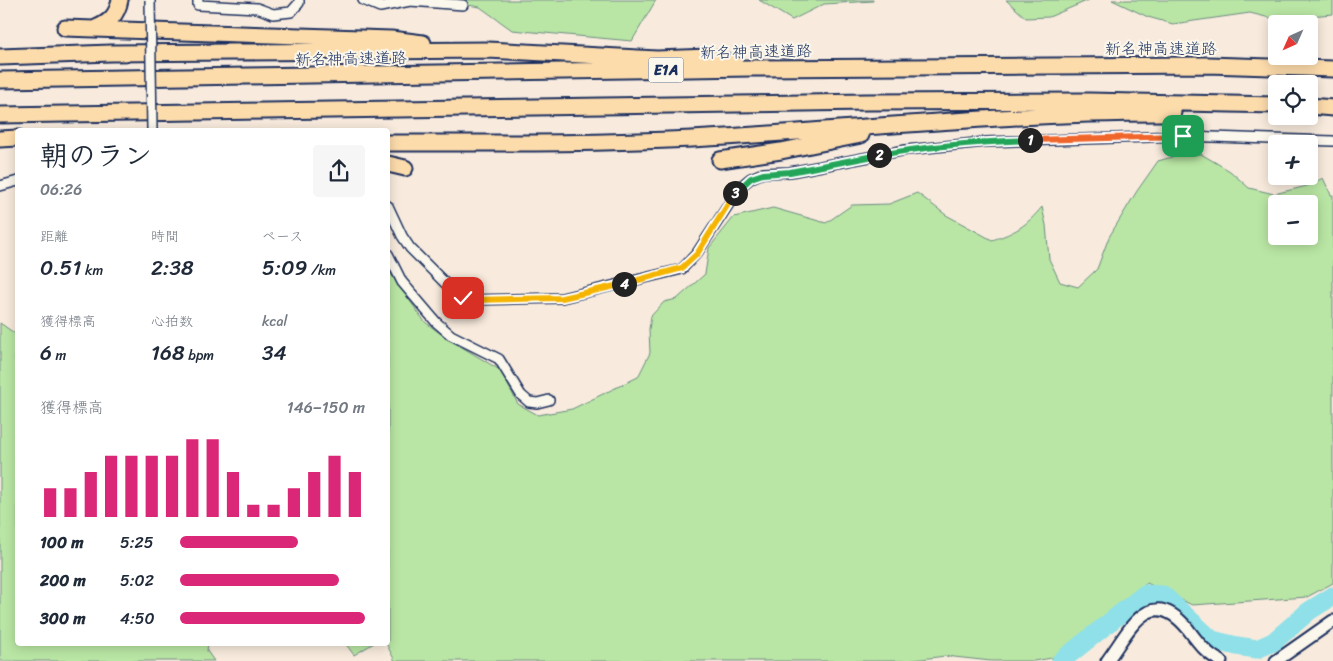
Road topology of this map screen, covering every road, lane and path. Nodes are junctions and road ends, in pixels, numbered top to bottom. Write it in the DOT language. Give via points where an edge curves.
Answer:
graph roads {
  1 [pos="120,0"];
  2 [pos="150,0"];
  3 [pos="198,0"];
  4 [pos="299,0"];
  5 [pos="363,0"];
  6 [pos="463,5"];
  7 [pos="65,28"];
  8 [pos="95,28"];
  9 [pos="488,50"];
  10 [pos="0,57"];
  11 [pos="751,68"];
  12 [pos="1333,69"];
  13 [pos="0,80"];
  14 [pos="1268,105"];
  15 [pos="1318,107"];
  16 [pos="1333,108"];
  17 [pos="1268,113"];
  18 [pos="1318,113"];
  19 [pos="1333,113"];
  20 [pos="0,115"];
  21 [pos="936,122"];
  22 [pos="152,128"];
  23 [pos="15,138"];
  24 [pos="0,139"];
  25 [pos="1333,141"];
  26 [pos="390,143"];
  27 [pos="720,160"];
  28 [pos="390,164"];
  29 [pos="405,168"];
  30 [pos="15,182"];
  31 [pos="0,186"];
  32 [pos="390,210"];
  33 [pos="390,258"];
  34 [pos="549,400"];
  35 [pos="1333,621"];
  36 [pos="1107,661"];
  37 [pos="1221,661"];
  38 [pos="1276,661"];
  1 -- 8 [label="highway" via="112,19"];
  2 -- 22 [label="street, bridge"];
  3 -- 4 [label="street" via="198,5 257,8 272,14 291,12"];
  5 -- 6 [label="street" via="380,7 410,2"];
  7 -- 8 [label="highway"];
  8 -- 9 [label="highway" via="392,39"];
  9 -- 10 [label="highway"];
  9 -- 11 [label="highway" via="657,58 709,57"];
  11 -- 12 [label="highway, 新名神高速道路 / E1A" via="1208,65"];
  11 -- 13 [label="highway, 新名神高速道路 / E1A"];
  14 -- 20 [label="highway, E1A" via="1089,101 867,102"];
  15 -- 16 [label="highway"];
  17 -- 21 [label="highway" via="1121,112"];
  18 -- 19 [label="highway"];
  21 -- 26 [label="highway" via="664,140"];
  21 -- 27 [label="highway"];
  23 -- 24 [label="highway"];
  25 -- 32 [label="street" via="1183,136 985,142 906,150 763,174 740,187 697,254 682,268 562,298 463,298 410,248"];
  28 -- 29 [label="highway"];
  30 -- 31 [label="street"];
  33 -- 34 [label="street" via="402,282 436,322 451,335 500,359 521,395 529,402"];
  35 -- 38 [label="main road"];
  36 -- 37 [label="main road" via="1132,623 1147,611 1172,614 1202,648"];
}
